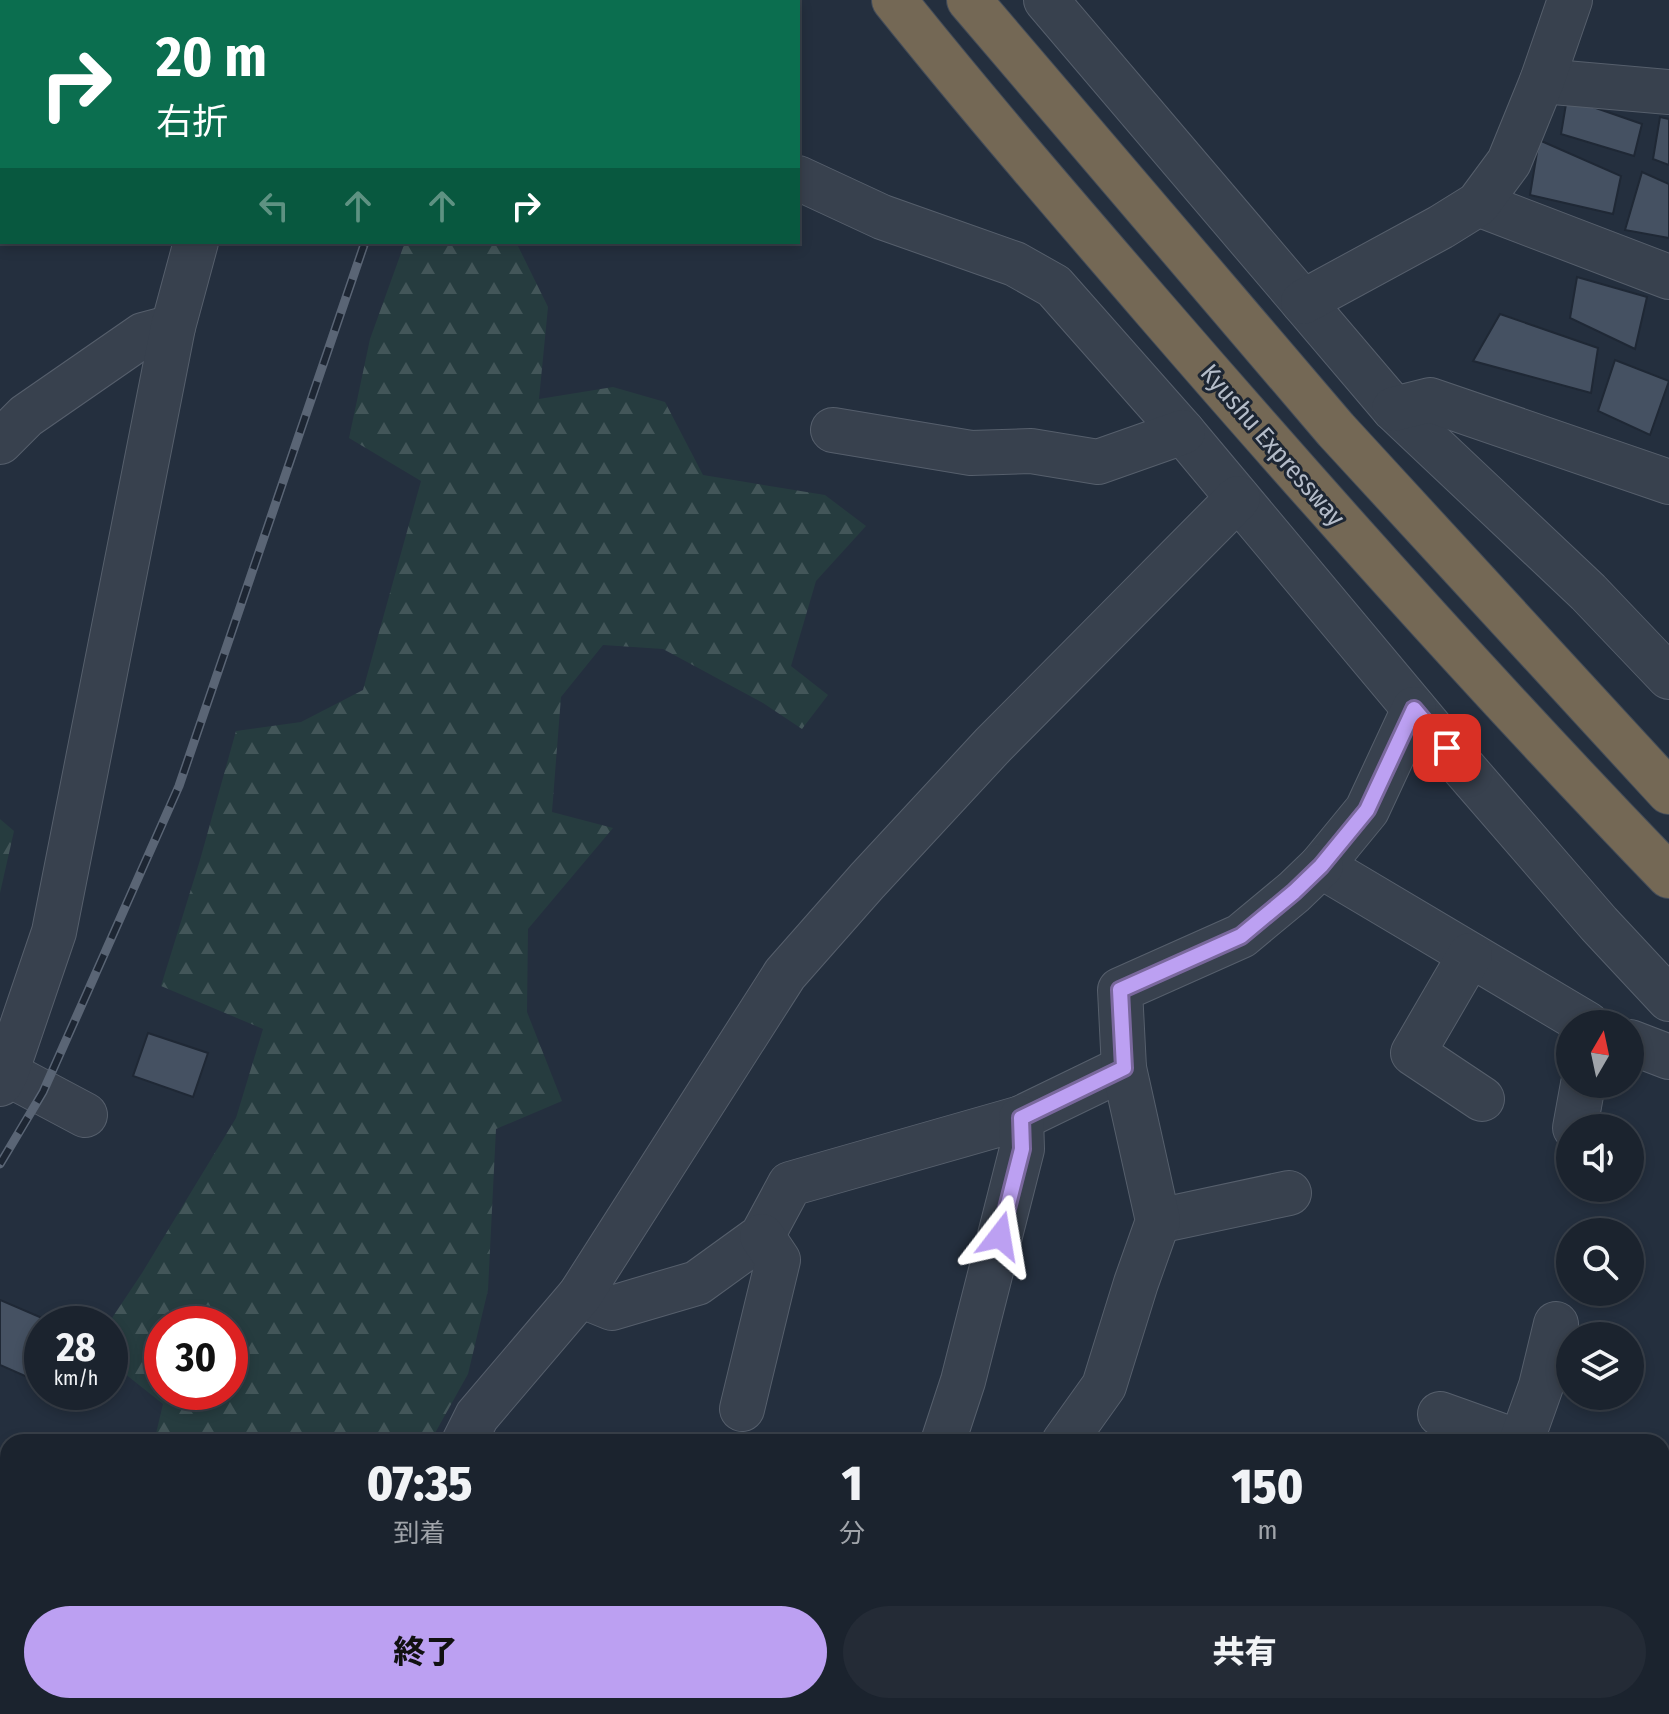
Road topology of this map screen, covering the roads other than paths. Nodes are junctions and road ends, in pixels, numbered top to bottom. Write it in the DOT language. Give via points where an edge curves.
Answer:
graph roads {
  1 [pos="894,0"];
  2 [pos="969,0"];
  3 [pos="1046,0"];
  4 [pos="1570,0"];
  5 [pos="1542,81"];
  6 [pos="1669,92"];
  7 [pos="800,179"];
  8 [pos="1478,204"];
  9 [pos="195,244"];
  10 [pos="1669,277"];
  11 [pos="1303,302"];
  12 [pos="173,327"];
  13 [pos="1394,409"];
  14 [pos="833,430"];
  15 [pos="1183,432"];
  16 [pos="0,442"];
  17 [pos="1669,482"];
  18 [pos="1238,498"];
  19 [pos="1669,677"];
  20 [pos="1414,709"];
  21 [pos="1669,792"];
  22 [pos="1321,866"];
  23 [pos="1669,876"];
  24 [pos="1470,955"];
  25 [pos="1669,999"];
  26 [pos="1563,1010"];
  27 [pos="1644,1047"];
  28 [pos="1669,1057"];
  29 [pos="1124,1068"];
  30 [pos="3,1079"];
  31 [pos="1482,1099"];
  32 [pos="85,1115"];
  33 [pos="1021,1118"];
  34 [pos="1289,1193"];
  35 [pos="1158,1221"];
  36 [pos="762,1236"];
  37 [pos="580,1295"];
  38 [pos="1556,1324"];
  39 [pos="742,1409"];
  40 [pos="1440,1414"];
  41 [pos="468,1434"];
  42 [pos="946,1434"];
  43 [pos="1070,1434"];
  44 [pos="1494,1434"];
  45 [pos="1520,1434"];
  1 -- 23 [label="highway, Kyushu Expressway" via="1297,475"];
  2 -- 21 [label="highway" via="1336,430"];
  3 -- 11 [label="street"];
  4 -- 5 [label="street"];
  5 -- 6 [label="street"];
  5 -- 8 [label="street" via="1509,162"];
  7 -- 15 [label="street" via="882,217 1015,264 1054,286"];
  8 -- 10 [label="street"];
  8 -- 11 [label="street"];
  9 -- 12 [label="street"];
  11 -- 13 [label="street"];
  12 -- 16 [label="street" via="143,335 26,416"];
  12 -- 30 [label="street" via="54,932"];
  13 -- 17 [label="street" via="1430,400"];
  13 -- 19 [label="street" via="1588,592"];
  14 -- 15 [label="street" via="971,453 1031,451 1098,462"];
  15 -- 18 [label="street"];
  18 -- 20 [label="street"];
  18 -- 37 [label="street" via="993,745 785,974"];
  20 -- 22 [label="street" via="1367,810"];
  20 -- 25 [label="street"];
  22 -- 24 [label="street"];
  22 -- 29 [label="street" via="1241,936 1120,990"];
  24 -- 26 [label="street"];
  24 -- 31 [label="street" via="1413,1053"];
  27 -- 28 [label="street"];
  29 -- 33 [label="street"];
  29 -- 35 [label="street"];
  30 -- 32 [label="street"];
  33 -- 36 [label="street" via="790,1184"];
  33 -- 42 [label="street" via="1022,1149"];
  34 -- 35 [label="street"];
  35 -- 43 [label="street" via="1104,1386"];
  36 -- 37 [label="street" via="697,1283 612,1308"];
  36 -- 39 [label="street" via="778,1260"];
  37 -- 41 [label="street" via="477,1416"];
  38 -- 45 [label="street" via="1541,1386"];
  40 -- 44 [label="street"];
}
